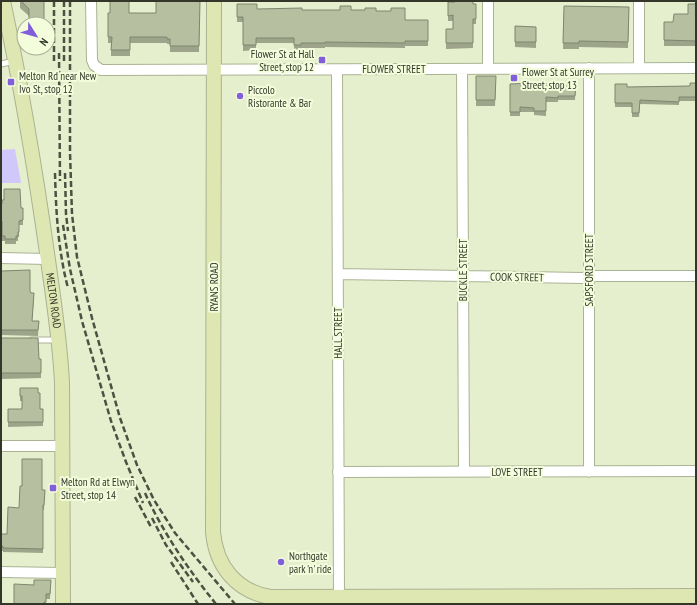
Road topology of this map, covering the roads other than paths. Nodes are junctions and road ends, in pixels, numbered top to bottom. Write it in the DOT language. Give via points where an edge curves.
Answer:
graph roads {
  1 [pos="3,1"];
  2 [pos="91,1"];
  3 [pos="214,1"];
  4 [pos="488,1"];
  5 [pos="639,1"];
  6 [pos="16,61"];
  7 [pos="1,64"];
  8 [pos="589,68"];
  9 [pos="639,68"];
  10 [pos="696,68"];
  11 [pos="462,69"];
  12 [pos="488,69"];
  13 [pos="215,70"];
  14 [pos="337,70"];
  15 [pos="1,258"];
  16 [pos="48,259"];
  17 [pos="338,274"];
  18 [pos="463,276"];
  19 [pos="696,276"];
  20 [pos="589,277"];
  21 [pos="25,340"];
  22 [pos="59,340"];
  23 [pos="1,446"];
  24 [pos="62,446"];
  25 [pos="696,471"];
  26 [pos="338,472"];
  27 [pos="464,472"];
  28 [pos="589,472"];
  29 [pos="1,572"];
  30 [pos="62,572"];
  31 [pos="696,596"];
  32 [pos="339,597"];
  33 [pos="451,600"];
  34 [pos="63,604"];
  1 -- 6 [label="street, MELTON ROAD"];
  2 -- 13 [label="street, FLOWER STREET" via="91,57 94,65 101,70"];
  3 -- 13 [label="street, RYANS ROAD"];
  4 -- 12 [label="street"];
  5 -- 9 [label="street"];
  6 -- 7 [label="lane"];
  6 -- 16 [label="street, MELTON ROAD"];
  8 -- 9 [label="street, FLOWER STREET"];
  8 -- 12 [label="street, FLOWER STREET"];
  8 -- 20 [label="street, SAPSFORD STREET"];
  9 -- 10 [label="street, FLOWER STREET"];
  11 -- 12 [label="street, FLOWER STREET"];
  11 -- 14 [label="street, FLOWER STREET"];
  11 -- 18 [label="street, BUCKLE STREET"];
  13 -- 14 [label="street, FLOWER STREET"];
  13 -- 32 [label="street, RYANS ROAD" via="216,549 226,570 253,592 264,596"];
  14 -- 17 [label="street, HALL STREET"];
  15 -- 16 [label="street"];
  16 -- 22 [label="street, MELTON ROAD"];
  17 -- 18 [label="street, COOK STREET"];
  17 -- 26 [label="street, HALL STREET"];
  18 -- 20 [label="street, COOK STREET"];
  18 -- 27 [label="street, BUCKLE STREET"];
  19 -- 20 [label="street, COOK STREET"];
  20 -- 28 [label="street, SAPSFORD STREET"];
  21 -- 22 [label="lane"];
  22 -- 24 [label="street, MELTON ROAD"];
  23 -- 24 [label="street"];
  24 -- 30 [label="street, MELTON ROAD"];
  25 -- 28 [label="street, LOVE STREET"];
  26 -- 27 [label="street, LOVE STREET"];
  26 -- 32 [label="street, HALL STREET"];
  27 -- 28 [label="street, LOVE STREET"];
  29 -- 30 [label="street"];
  30 -- 34 [label="street, MELTON ROAD"];
  31 -- 33 [label="street"];
  32 -- 33 [label="street"];
}
